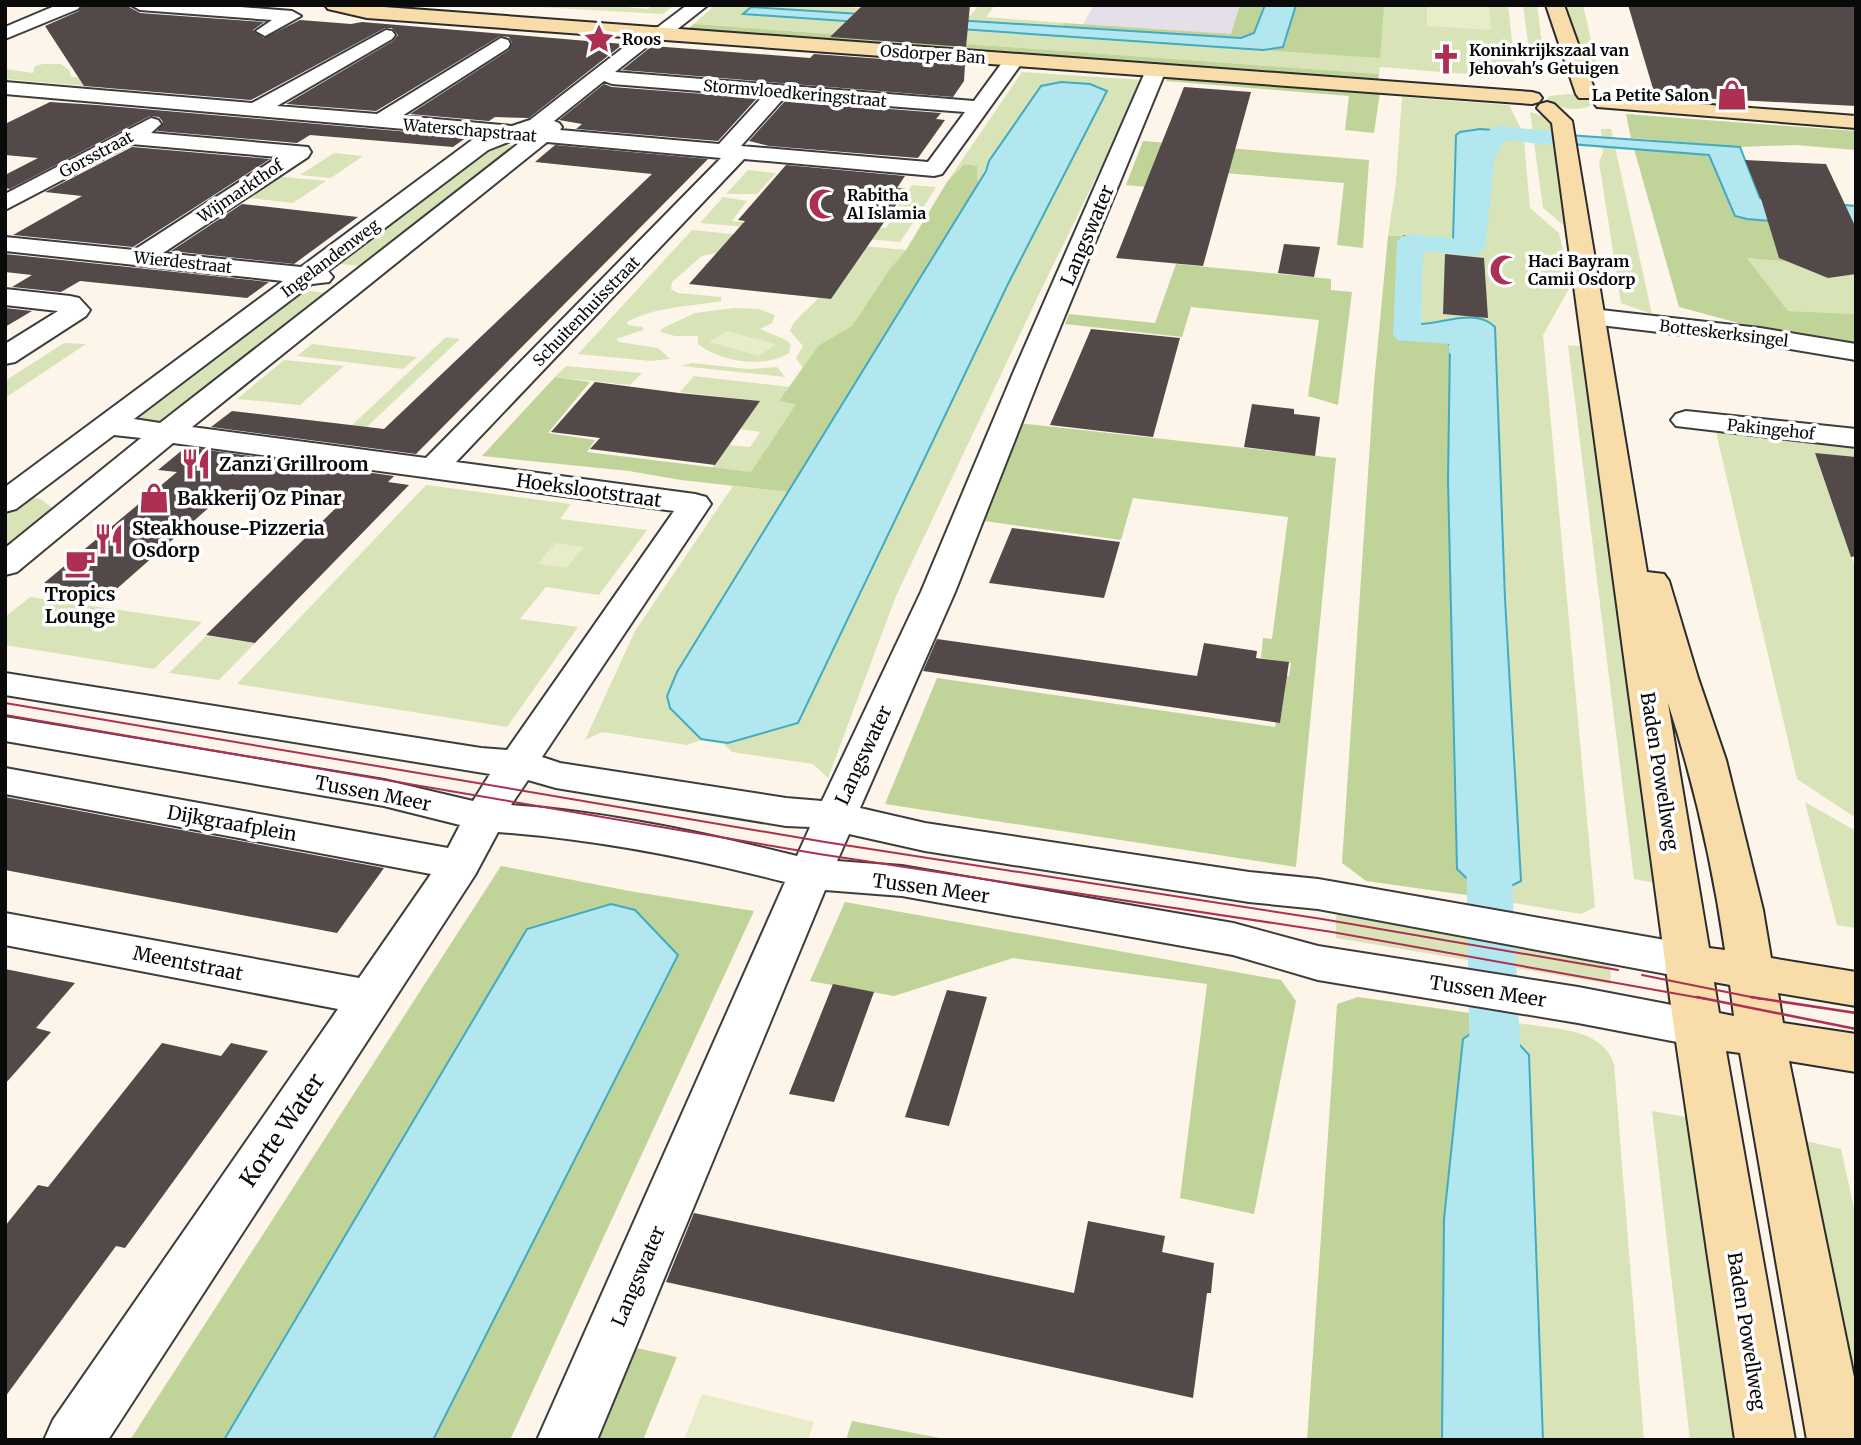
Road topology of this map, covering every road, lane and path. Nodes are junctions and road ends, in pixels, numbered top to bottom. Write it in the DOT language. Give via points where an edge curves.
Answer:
graph roads {
  1 [pos="72,5"];
  2 [pos="140,5"];
  3 [pos="334,5"];
  4 [pos="699,5"];
  5 [pos="1543,5"];
  6 [pos="1555,5"];
  7 [pos="206,7"];
  8 [pos="28,13"];
  9 [pos="265,31"];
  10 [pos="5,33"];
  11 [pos="660,33"];
  12 [pos="386,35"];
  13 [pos="501,44"];
  14 [pos="1551,53"];
  15 [pos="1014,60"];
  16 [pos="1156,70"];
  17 [pos="612,78"];
  18 [pos="5,88"];
  19 [pos="779,91"];
  20 [pos="1548,97"];
  21 [pos="1595,98"];
  22 [pos="186,105"];
  23 [pos="977,107"];
  24 [pos="253,111"];
  25 [pos="379,122"];
  26 [pos="1856,122"];
  27 [pos="506,133"];
  28 [pos="541,136"];
  29 [pos="128,137"];
  30 [pos="731,152"];
  31 [pos="5,203"];
  32 [pos="5,244"];
  33 [pos="141,257"];
  34 [pos="306,276"];
  35 [pos="360,281"];
  36 [pos="5,297"];
  37 [pos="1604,318"];
  38 [pos="1856,352"];
  39 [pos="5,356"];
  40 [pos="1686,420"];
  41 [pos="109,425"];
  42 [pos="174,426"];
  43 [pos="1856,438"];
  44 [pos="434,468"];
  45 [pos="12,491"];
  46 [pos="89,496"];
  47 [pos="5,565"];
  48 [pos="5,684"];
  49 [pos="5,729"];
  50 [pos="518,763"];
  51 [pos="5,782"];
  52 [pos="836,815"];
  53 [pos="485,817"];
  54 [pos="460,865"];
  55 [pos="810,874"];
  56 [pos="5,929"];
  57 [pos="1688,961"];
  58 [pos="1752,972"];
  59 [pos="1856,989"];
  60 [pos="372,998"];
  61 [pos="1698,1028"];
  62 [pos="1762,1039"];
  63 [pos="1856,1053"];
  64 [pos="74,1440"];
  65 [pos="567,1440"];
  66 [pos="1765,1440"];
  67 [pos="1837,1440"];
  1 -- 8 [label="street"];
  2 -- 7 [label="street"];
  3 -- 11 [label="main road, Osdorper Ban" via="367,13"];
  4 -- 11 [label="street, Ingelandenweg"];
  5 -- 14 [label="main road"];
  6 -- 21 [label="main road"];
  7 -- 9 [label="street" via="292,16"];
  8 -- 10 [label="street"];
  11 -- 15 [label="main road, Osdorper Ban"];
  11 -- 17 [label="street, Ingelandenweg"];
  11 -- 27 [label="street, Ingelandenweg" via="537,124"];
  12 -- 24 [label="street"];
  13 -- 25 [label="street"];
  15 -- 16 [label="main road, Osdorper Ban"];
  15 -- 23 [label="street"];
  16 -- 20 [label="main road, Osdorper Ban"];
  16 -- 52 [label="street, Langswater" via="939,592"];
  17 -- 19 [label="street, Stormvloedkeringstraat"];
  17 -- 28 [label="street, Ingelandenweg"];
  18 -- 22 [label="street, Waterschapstraat"];
  19 -- 23 [label="street, Stormvloedkeringstraat"];
  19 -- 30 [label="street, Schuitenhuisstraat"];
  20 -- 21 [label="main road, Osdorper Ban" via="1589,112 1599,110"];
  20 -- 37 [label="main road, Baden Powellweg" via="1574,146"];
  21 -- 26 [label="main road"];
  22 -- 24 [label="street, Waterschapstraat"];
  22 -- 29 [label="street, Gorsstraat"];
  23 -- 30 [label="street, Waterschapstraat" via="934,169"];
  24 -- 25 [label="street, Waterschapstraat"];
  25 -- 27 [label="street, Waterschapstraat"];
  27 -- 28 [label="street, Waterschapstraat"];
  27 -- 34 [label="street, Ingelandenweg" via="480,145"];
  28 -- 30 [label="street, Waterschapstraat"];
  28 -- 35 [label="street, Ingelandenweg"];
  29 -- 31 [label="street, Gorsstraat"];
  29 -- 33 [label="street, Wijmarkthof" via="300,152"];
  30 -- 44 [label="street, Schuitenhuisstraat"];
  32 -- 33 [label="street, Wierdestraat"];
  33 -- 34 [label="street, Wierdestraat"];
  34 -- 35 [label="street, Wierdestraat"];
  34 -- 41 [label="street, Ingelandenweg"];
  35 -- 42 [label="street, Ingelandenweg"];
  36 -- 39 [label="street" via="70,304 77,310"];
  37 -- 38 [label="street, Botteskerksingel"];
  37 -- 57 [label="main road, Baden Powellweg"];
  37 -- 58 [label="main road, Baden Powellweg" via="1652,578 1706,760"];
  40 -- 43 [label="street, Pakingehof"];
  41 -- 42 [label="street, Hoekslootstraat"];
  41 -- 45 [label="street, Ingelandenweg"];
  42 -- 44 [label="street, Hoekslootstraat"];
  42 -- 46 [label="street"];
  44 -- 50 [label="street, Hoekslootstraat" via="695,504"];
  45 -- 46 [label="street"];
  46 -- 47 [label="street"];
  48 -- 50 [label="street" via="481,761"];
  49 -- 53 [label="street, Tussen Meer" via="384,793"];
  50 -- 52 [label="street" via="582,779"];
  50 -- 53 [label="street, Hoekslootstraat"];
  51 -- 54 [label="street, Dijkgraafplein"];
  52 -- 55 [label="street, Langswater"];
  52 -- 57 [label="street" via="925,837 1335,898"];
  53 -- 54 [label="street, Korte Water"];
  53 -- 55 [label="street, Tussen Meer" via="551,822 727,853"];
  54 -- 60 [label="street, Korte Water"];
  55 -- 61 [label="street, Tussen Meer" via="929,886 1233,940 1318,963"];
  55 -- 65 [label="street, Langswater"];
  56 -- 60 [label="street, Meentstraat"];
  57 -- 58 [label="main road"];
  57 -- 61 [label="main road, Baden Powellweg"];
  58 -- 59 [label="main road"];
  58 -- 62 [label="main road, Baden Powellweg"];
  60 -- 64 [label="street, Korte Water"];
  61 -- 62 [label="main road, Tussen Meer"];
  61 -- 66 [label="main road, Baden Powellweg"];
  62 -- 63 [label="main road, Tussen Meer"];
  62 -- 67 [label="main road, Baden Powellweg"];
}
